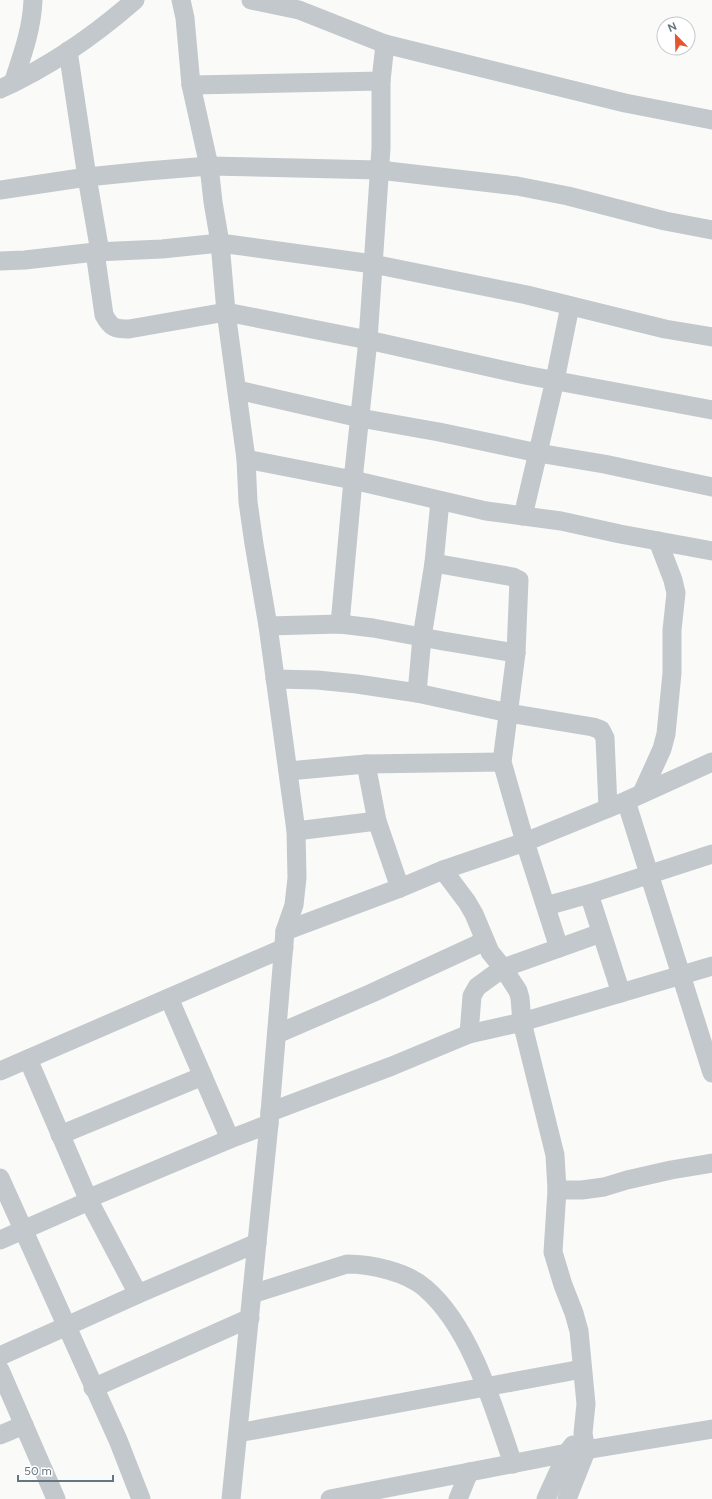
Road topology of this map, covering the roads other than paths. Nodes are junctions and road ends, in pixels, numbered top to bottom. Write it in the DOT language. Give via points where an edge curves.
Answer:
graph roads {
  1 [pos="34,0"];
  2 [pos="135,0"];
  3 [pos="181,0"];
  4 [pos="250,0"];
  5 [pos="299,5"];
  6 [pos="386,44"];
  7 [pos="68,51"];
  8 [pos="381,81"];
  9 [pos="191,85"];
  10 [pos="6,86"];
  11 [pos="712,120"];
  12 [pos="209,166"];
  13 [pos="379,170"];
  14 [pos="87,177"];
  15 [pos="0,190"];
  16 [pos="712,230"];
  17 [pos="220,243"];
  18 [pos="97,252"];
  19 [pos="0,261"];
  20 [pos="373,264"];
  21 [pos="570,306"];
  22 [pos="226,312"];
  23 [pos="712,337"];
  24 [pos="368,340"];
  25 [pos="555,380"];
  26 [pos="238,390"];
  27 [pos="712,410"];
  28 [pos="360,418"];
  29 [pos="538,453"];
  30 [pos="246,459"];
  31 [pos="353,480"];
  32 [pos="712,488"];
  33 [pos="440,501"];
  34 [pos="523,516"];
  35 [pos="658,541"];
  36 [pos="712,551"];
  37 [pos="434,563"];
  38 [pos="340,624"];
  39 [pos="268,626"];
  40 [pos="422,637"];
  41 [pos="516,653"];
  42 [pos="275,679"];
  43 [pos="417,693"];
  44 [pos="509,712"];
  45 [pos="502,762"];
  46 [pos="712,762"];
  47 [pos="366,764"];
  48 [pos="288,771"];
  49 [pos="634,797"];
  50 [pos="608,808"];
  51 [pos="377,821"];
  52 [pos="296,831"];
  53 [pos="525,842"];
  54 [pos="711,860"];
  55 [pos="443,870"];
  56 [pos="649,874"];
  57 [pos="400,888"];
  58 [pos="589,894"];
  59 [pos="546,906"];
  60 [pos="601,932"];
  61 [pos="284,939"];
  62 [pos="485,941"];
  63 [pos="559,948"];
  64 [pos="712,966"];
  65 [pos="504,968"];
  66 [pos="681,976"];
  67 [pos="621,993"];
  68 [pos="169,998"];
  69 [pos="522,1022"];
  70 [pos="277,1034"];
  71 [pos="469,1034"];
  72 [pos="28,1059"];
  73 [pos="0,1071"];
  74 [pos="712,1073"];
  75 [pos="202,1076"];
  76 [pos="269,1118"];
  77 [pos="60,1135"];
  78 [pos="230,1139"];
  79 [pos="712,1163"];
  80 [pos="0,1178"];
  81 [pos="557,1190"];
  82 [pos="88,1200"];
  83 [pos="24,1231"];
  84 [pos="0,1240"];
  85 [pos="257,1243"];
  86 [pos="138,1294"];
  87 [pos="252,1294"];
  88 [pos="250,1318"];
  89 [pos="66,1326"];
  90 [pos="0,1356"];
  91 [pos="582,1369"];
  92 [pos="0,1370"];
  93 [pos="487,1387"];
  94 [pos="93,1388"];
  95 [pos="24,1424"];
  96 [pos="712,1429"];
  97 [pos="238,1433"];
  98 [pos="0,1435"];
  99 [pos="585,1442"];
  100 [pos="567,1453"];
  101 [pos="513,1464"];
  102 [pos="469,1472"];
  103 [pos="56,1499"];
  104 [pos="141,1499"];
  105 [pos="231,1499"];
  106 [pos="330,1499"];
  107 [pos="458,1499"];
  108 [pos="546,1499"];
  109 [pos="567,1499"];
  1 -- 10 [label="street" via="28,37"];
  2 -- 7 [label="street"];
  3 -- 9 [label="street"];
  4 -- 5 [label="street"];
  5 -- 6 [label="street"];
  6 -- 8 [label="street"];
  6 -- 11 [label="street" via="625,103"];
  7 -- 10 [label="street"];
  7 -- 14 [label="street"];
  8 -- 9 [label="street"];
  8 -- 13 [label="street"];
  9 -- 12 [label="street"];
  12 -- 13 [label="street"];
  12 -- 14 [label="street"];
  12 -- 17 [label="street" via="212,202"];
  13 -- 16 [label="street" via="518,186"];
  13 -- 20 [label="street"];
  14 -- 15 [label="street"];
  14 -- 18 [label="street"];
  17 -- 18 [label="street"];
  17 -- 20 [label="street"];
  17 -- 22 [label="street"];
  18 -- 19 [label="street"];
  18 -- 22 [label="street" via="104,315 112,326 129,329"];
  20 -- 21 [label="street"];
  20 -- 24 [label="street"];
  21 -- 23 [label="street" via="665,329"];
  21 -- 25 [label="street"];
  22 -- 24 [label="street"];
  22 -- 26 [label="street"];
  24 -- 25 [label="street"];
  24 -- 28 [label="street"];
  25 -- 27 [label="street"];
  25 -- 29 [label="street"];
  26 -- 28 [label="street"];
  26 -- 30 [label="street"];
  28 -- 29 [label="street"];
  28 -- 31 [label="street"];
  29 -- 32 [label="street" via="604,464"];
  29 -- 34 [label="street"];
  30 -- 31 [label="street"];
  30 -- 39 [label="street" via="248,502"];
  31 -- 33 [label="street"];
  31 -- 38 [label="street"];
  33 -- 34 [label="street"];
  33 -- 37 [label="street"];
  34 -- 35 [label="street" via="561,521"];
  35 -- 36 [label="street"];
  35 -- 49 [label="street" via="676,593 672,630 672,673 666,734 662,749"];
  37 -- 40 [label="street"];
  37 -- 41 [label="street" via="519,580"];
  38 -- 39 [label="street"];
  38 -- 40 [label="street"];
  39 -- 42 [label="street"];
  40 -- 41 [label="street"];
  40 -- 43 [label="street"];
  41 -- 44 [label="street"];
  42 -- 43 [label="street" via="325,680"];
  42 -- 48 [label="street"];
  43 -- 44 [label="street"];
  44 -- 45 [label="street"];
  44 -- 50 [label="street" via="601,730 605,738"];
  45 -- 47 [label="street"];
  45 -- 53 [label="street"];
  46 -- 49 [label="street"];
  47 -- 48 [label="street"];
  47 -- 51 [label="street"];
  48 -- 52 [label="street"];
  49 -- 50 [label="street"];
  49 -- 56 [label="street"];
  50 -- 53 [label="street"];
  51 -- 52 [label="street"];
  51 -- 57 [label="street"];
  52 -- 61 [label="street" via="297,878 294,905"];
  53 -- 55 [label="street"];
  53 -- 59 [label="street"];
  54 -- 56 [label="street"];
  55 -- 57 [label="street"];
  55 -- 62 [label="street" via="467,902"];
  56 -- 58 [label="street"];
  56 -- 66 [label="street"];
  57 -- 61 [label="street"];
  58 -- 59 [label="street"];
  58 -- 60 [label="street"];
  59 -- 63 [label="street"];
  60 -- 63 [label="street"];
  60 -- 67 [label="street"];
  61 -- 68 [label="street"];
  61 -- 70 [label="street"];
  62 -- 65 [label="street" via="490,952"];
  62 -- 70 [label="street"];
  63 -- 65 [label="street"];
  64 -- 66 [label="street"];
  65 -- 69 [label="street" via="518,991"];
  65 -- 71 [label="street" via="473,992"];
  66 -- 67 [label="street"];
  66 -- 74 [label="street"];
  67 -- 69 [label="street"];
  68 -- 72 [label="street"];
  68 -- 75 [label="street"];
  69 -- 71 [label="street"];
  69 -- 81 [label="street" via="555,1155"];
  70 -- 76 [label="street"];
  71 -- 76 [label="street"];
  72 -- 73 [label="street"];
  72 -- 77 [label="street"];
  75 -- 77 [label="street"];
  75 -- 78 [label="street"];
  76 -- 78 [label="street"];
  76 -- 85 [label="street"];
  77 -- 82 [label="street"];
  78 -- 82 [label="street"];
  79 -- 81 [label="street" via="671,1170 604,1187"];
  80 -- 83 [label="street"];
  81 -- 91 [label="street" via="553,1252 579,1332"];
  82 -- 83 [label="street"];
  82 -- 86 [label="street"];
  83 -- 84 [label="street"];
  83 -- 89 [label="street"];
  85 -- 86 [label="street"];
  85 -- 87 [label="street"];
  86 -- 89 [label="street"];
  87 -- 88 [label="street"];
  87 -- 93 [label="street" via="347,1264 382,1268 406,1277 424,1288 445,1310 460,1333"];
  88 -- 94 [label="street"];
  88 -- 97 [label="street"];
  89 -- 90 [label="street"];
  89 -- 94 [label="street"];
  91 -- 93 [label="street"];
  91 -- 99 [label="street" via="586,1404"];
  92 -- 95 [label="street"];
  93 -- 97 [label="street"];
  93 -- 101 [label="street"];
  94 -- 104 [label="street" via="118,1440"];
  95 -- 98 [label="street"];
  95 -- 103 [label="street"];
  96 -- 99 [label="street"];
  97 -- 105 [label="street"];
  99 -- 100 [label="street"];
  99 -- 109 [label="street"];
  100 -- 101 [label="street"];
  100 -- 108 [label="street"];
  101 -- 102 [label="street"];
  102 -- 106 [label="street"];
  102 -- 107 [label="street"];
}
